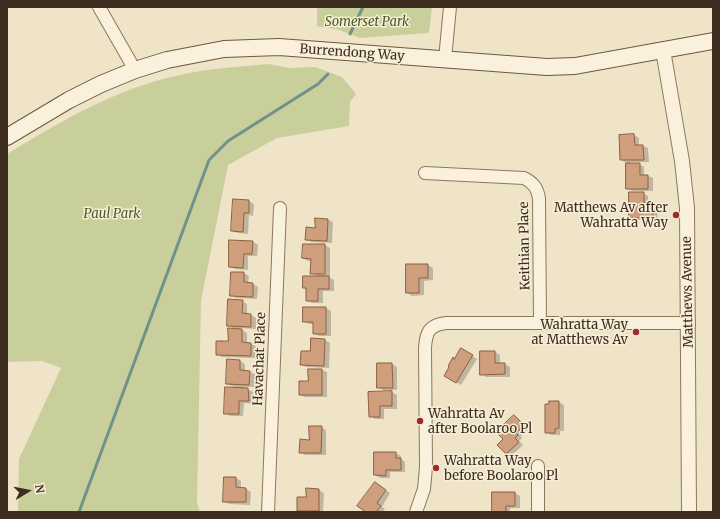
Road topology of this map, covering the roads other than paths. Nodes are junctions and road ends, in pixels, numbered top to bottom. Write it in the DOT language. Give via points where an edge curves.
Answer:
graph roads {
  1 [pos="99,7"];
  2 [pos="450,7"];
  3 [pos="713,41"];
  4 [pos="663,50"];
  5 [pos="445,59"];
  6 [pos="135,70"];
  7 [pos="7,137"];
  8 [pos="426,173"];
  9 [pos="280,208"];
  10 [pos="540,322"];
  11 [pos="689,323"];
  12 [pos="538,466"];
  13 [pos="268,512"];
  14 [pos="416,512"];
  15 [pos="538,512"];
  16 [pos="689,512"];
  1 -- 6 [label="street"];
  2 -- 5 [label="street"];
  3 -- 4 [label="main road, Burrendong Way"];
  4 -- 5 [label="main road, Burrendong Way" via="575,66 546,67"];
  4 -- 11 [label="street, Matthews Avenue" via="686,192"];
  5 -- 6 [label="main road, Burrendong Way" via="257,47 197,53"];
  6 -- 7 [label="main road, Burrendong Way" via="69,100"];
  8 -- 10 [label="street, Keithian Place" via="524,178 533,182 539,198"];
  9 -- 13 [label="street, Havachat Place"];
  10 -- 11 [label="street"];
  10 -- 14 [label="street" via="446,323 437,324 430,329 425,348 426,467 424,489"];
  11 -- 16 [label="street, Matthews Avenue"];
  12 -- 15 [label="street"];
}
